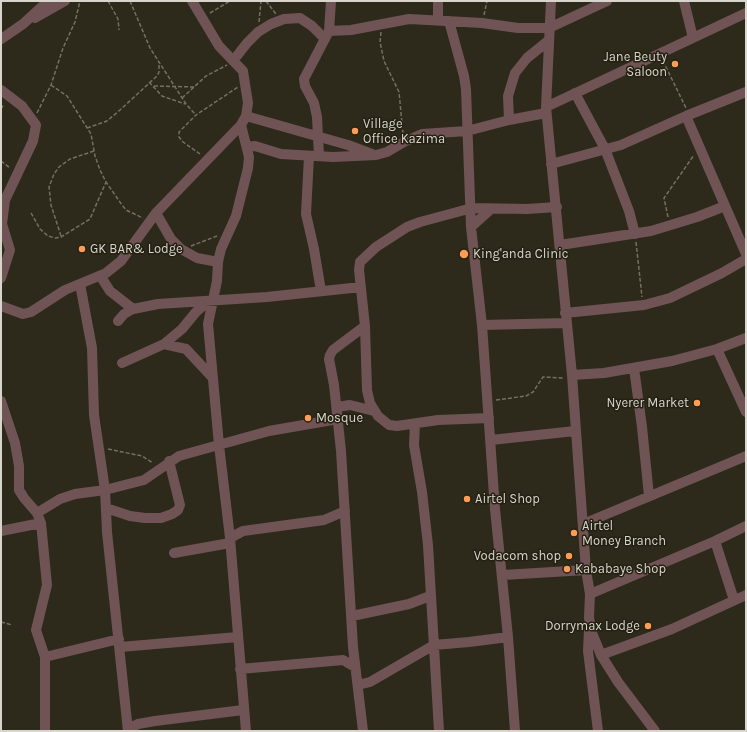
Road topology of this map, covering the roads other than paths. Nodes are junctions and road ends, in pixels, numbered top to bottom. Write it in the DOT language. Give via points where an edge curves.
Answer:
graph roads {
  1 [pos="48,1"];
  2 [pos="65,1"];
  3 [pos="192,1"];
  4 [pos="331,1"];
  5 [pos="438,1"];
  6 [pos="551,1"];
  7 [pos="607,1"];
  8 [pos="684,1"];
  9 [pos="746,13"];
  10 [pos="438,20"];
  11 [pos="449,21"];
  12 [pos="23,24"];
  13 [pos="549,28"];
  14 [pos="327,35"];
  15 [pos="693,38"];
  16 [pos="1,39"];
  17 [pos="548,41"];
  18 [pos="233,61"];
  19 [pos="1,90"];
  20 [pos="575,93"];
  21 [pos="746,93"];
  22 [pos="546,110"];
  23 [pos="687,115"];
  24 [pos="244,120"];
  25 [pos="509,120"];
  26 [pos="467,131"];
  27 [pos="318,138"];
  28 [pos="247,147"];
  29 [pos="605,149"];
  30 [pos="376,155"];
  31 [pos="314,156"];
  32 [pos="551,164"];
  33 [pos="3,199"];
  34 [pos="725,206"];
  35 [pos="557,207"];
  36 [pos="472,208"];
  37 [pos="491,209"];
  38 [pos="151,219"];
  39 [pos="471,227"];
  40 [pos="635,234"];
  41 [pos="560,245"];
  42 [pos="746,254"];
  43 [pos="746,259"];
  44 [pos="218,262"];
  45 [pos="101,277"];
  46 [pos="1,278"];
  47 [pos="80,284"];
  48 [pos="361,287"];
  49 [pos="321,291"];
  50 [pos="211,301"];
  51 [pos="1,306"];
  52 [pos="133,309"];
  53 [pos="566,318"];
  54 [pos="118,321"];
  55 [pos="482,325"];
  56 [pos="366,326"];
  57 [pos="746,338"];
  58 [pos="164,344"];
  59 [pos="717,349"];
  60 [pos="122,363"];
  61 [pos="634,368"];
  62 [pos="572,376"];
  63 [pos="213,378"];
  64 [pos="1,400"];
  65 [pos="337,407"];
  66 [pos="374,411"];
  67 [pos="746,412"];
  68 [pos="489,418"];
  69 [pos="338,419"];
  70 [pos="415,424"];
  71 [pos="575,431"];
  72 [pos="491,440"];
  73 [pos="219,445"];
  74 [pos="746,456"];
  75 [pos="166,464"];
  76 [pos="105,490"];
  77 [pos="649,496"];
  78 [pos="106,508"];
  79 [pos="345,511"];
  80 [pos="37,513"];
  81 [pos="41,523"];
  82 [pos="229,524"];
  83 [pos="583,524"];
  84 [pos="746,526"];
  85 [pos="1,531"];
  86 [pos="243,531"];
  87 [pos="230,541"];
  88 [pos="715,541"];
  89 [pos="174,553"];
  90 [pos="586,570"];
  91 [pos="503,575"];
  92 [pos="590,594"];
  93 [pos="746,595"];
  94 [pos="430,596"];
  95 [pos="734,600"];
  96 [pos="352,616"];
  97 [pos="590,618"];
  98 [pos="238,637"];
  99 [pos="508,637"];
  100 [pos="119,643"];
  101 [pos="434,645"];
  102 [pos="353,647"];
  103 [pos="601,655"];
  104 [pos="45,657"];
  105 [pos="343,660"];
  106 [pos="355,667"];
  107 [pos="240,669"];
  108 [pos="358,685"];
  109 [pos="243,710"];
  110 [pos="128,730"];
  111 [pos="46,731"];
  112 [pos="246,731"];
  113 [pos="363,731"];
  114 [pos="439,731"];
  115 [pos="515,731"];
  116 [pos="598,731"];
  117 [pos="655,731"];
  1 -- 12 [label="street"];
  2 -- 12 [label="street"];
  3 -- 18 [label="street" via="219,46"];
  4 -- 14 [label="street"];
  5 -- 10 [label="street"];
  6 -- 13 [label="street"];
  7 -- 13 [label="street"];
  8 -- 15 [label="street"];
  9 -- 15 [label="street"];
  10 -- 11 [label="street"];
  10 -- 14 [label="street" via="409,19"];
  11 -- 13 [label="street" via="518,28"];
  11 -- 26 [label="street" via="464,76"];
  12 -- 16 [label="street"];
  13 -- 17 [label="street"];
  14 -- 18 [label="street" via="300,18 282,20 258,32"];
  14 -- 27 [label="street" via="304,79 316,110"];
  15 -- 20 [label="street"];
  17 -- 22 [label="street"];
  17 -- 25 [label="street" via="515,73 508,96"];
  18 -- 24 [label="street" via="243,71 246,81 248,103"];
  19 -- 33 [label="street" via="22,106 36,125 33,141"];
  20 -- 22 [label="street"];
  20 -- 29 [label="street"];
  21 -- 23 [label="street"];
  22 -- 25 [label="street"];
  22 -- 32 [label="street"];
  23 -- 29 [label="street" via="621,145"];
  23 -- 34 [label="street"];
  24 -- 27 [label="street"];
  24 -- 28 [label="street"];
  24 -- 38 [label="street"];
  25 -- 26 [label="street"];
  26 -- 30 [label="street" via="422,134"];
  26 -- 36 [label="street"];
  27 -- 30 [label="street"];
  27 -- 31 [label="street"];
  28 -- 31 [label="street" via="255,146 281,154"];
  28 -- 44 [label="street" via="248,168 245,184"];
  29 -- 32 [label="street"];
  29 -- 40 [label="street"];
  30 -- 31 [label="street"];
  31 -- 49 [label="street" via="306,214"];
  32 -- 35 [label="street"];
  33 -- 46 [label="street" via="2,224 10,250"];
  34 -- 40 [label="street" via="670,226"];
  34 -- 42 [label="street"];
  35 -- 37 [label="street"];
  35 -- 41 [label="street"];
  36 -- 37 [label="street"];
  36 -- 39 [label="street"];
  36 -- 48 [label="street" via="407,227 376,247 360,262"];
  37 -- 39 [label="street"];
  38 -- 44 [label="street" via="164,228 181,249 197,258"];
  38 -- 45 [label="street" via="120,261"];
  39 -- 55 [label="street"];
  40 -- 41 [label="street"];
  41 -- 53 [label="street"];
  43 -- 53 [label="street" via="670,298"];
  44 -- 50 [label="street" via="217,280"];
  45 -- 47 [label="street"];
  45 -- 52 [label="street" via="110,291"];
  47 -- 51 [label="street" via="26,313"];
  47 -- 76 [label="street" via="92,348 94,415"];
  48 -- 49 [label="street"];
  48 -- 56 [label="street"];
  49 -- 50 [label="street"];
  50 -- 52 [label="street" via="158,304"];
  50 -- 58 [label="street" via="196,312 182,329"];
  50 -- 63 [label="street" via="208,324"];
  52 -- 54 [label="street"];
  53 -- 55 [label="street"];
  53 -- 62 [label="street"];
  55 -- 68 [label="street"];
  56 -- 65 [label="street" via="330,355"];
  56 -- 66 [label="street" via="367,390"];
  57 -- 59 [label="street"];
  58 -- 60 [label="street"];
  58 -- 63 [label="street" via="186,349"];
  59 -- 61 [label="street"];
  59 -- 67 [label="street"];
  61 -- 62 [label="street"];
  61 -- 77 [label="street"];
  62 -- 71 [label="street"];
  63 -- 73 [label="street"];
  64 -- 80 [label="street" via="15,443 19,466 19,490"];
  65 -- 66 [label="street" via="350,405"];
  65 -- 69 [label="street"];
  66 -- 70 [label="street" via="389,425"];
  68 -- 70 [label="street" via="438,420"];
  68 -- 72 [label="street"];
  69 -- 73 [label="street" via="269,431"];
  69 -- 79 [label="street"];
  70 -- 94 [label="street" via="414,444 425,523"];
  71 -- 72 [label="street"];
  71 -- 83 [label="street"];
  72 -- 91 [label="street" via="495,509"];
  73 -- 75 [label="street" via="179,456"];
  73 -- 82 [label="street"];
  74 -- 77 [label="street"];
  75 -- 76 [label="street" via="144,480"];
  75 -- 78 [label="street" via="180,504 178,510 161,518 145,518"];
  76 -- 78 [label="street"];
  76 -- 80 [label="street" via="60,499"];
  77 -- 83 [label="street"];
  78 -- 100 [label="street"];
  79 -- 86 [label="street" via="324,520"];
  79 -- 96 [label="street"];
  80 -- 81 [label="street"];
  81 -- 85 [label="street"];
  81 -- 104 [label="street" via="47,585 36,630"];
  82 -- 86 [label="street"];
  82 -- 87 [label="street"];
  83 -- 90 [label="street"];
  84 -- 88 [label="street"];
  86 -- 87 [label="street"];
  87 -- 89 [label="street"];
  87 -- 98 [label="street"];
  88 -- 92 [label="street"];
  88 -- 95 [label="street"];
  90 -- 91 [label="street"];
  90 -- 92 [label="street"];
  91 -- 99 [label="street"];
  92 -- 97 [label="street"];
  93 -- 95 [label="street"];
  94 -- 96 [label="street" via="409,604"];
  94 -- 101 [label="street"];
  95 -- 103 [label="street" via="672,629"];
  96 -- 102 [label="street"];
  97 -- 103 [label="street" via="592,633"];
  97 -- 116 [label="street" via="588,651"];
  98 -- 100 [label="street"];
  98 -- 107 [label="street"];
  99 -- 101 [label="street"];
  99 -- 115 [label="street"];
  100 -- 104 [label="street"];
  100 -- 110 [label="street"];
  101 -- 108 [label="street" via="370,682"];
  101 -- 114 [label="street"];
  102 -- 105 [label="street"];
  102 -- 106 [label="street"];
  103 -- 117 [label="street"];
  104 -- 111 [label="street"];
  105 -- 106 [label="street"];
  105 -- 107 [label="street"];
  106 -- 108 [label="street"];
  107 -- 109 [label="street"];
  108 -- 113 [label="street"];
  109 -- 110 [label="street" via="155,721 138,724"];
  109 -- 112 [label="street"];
}
